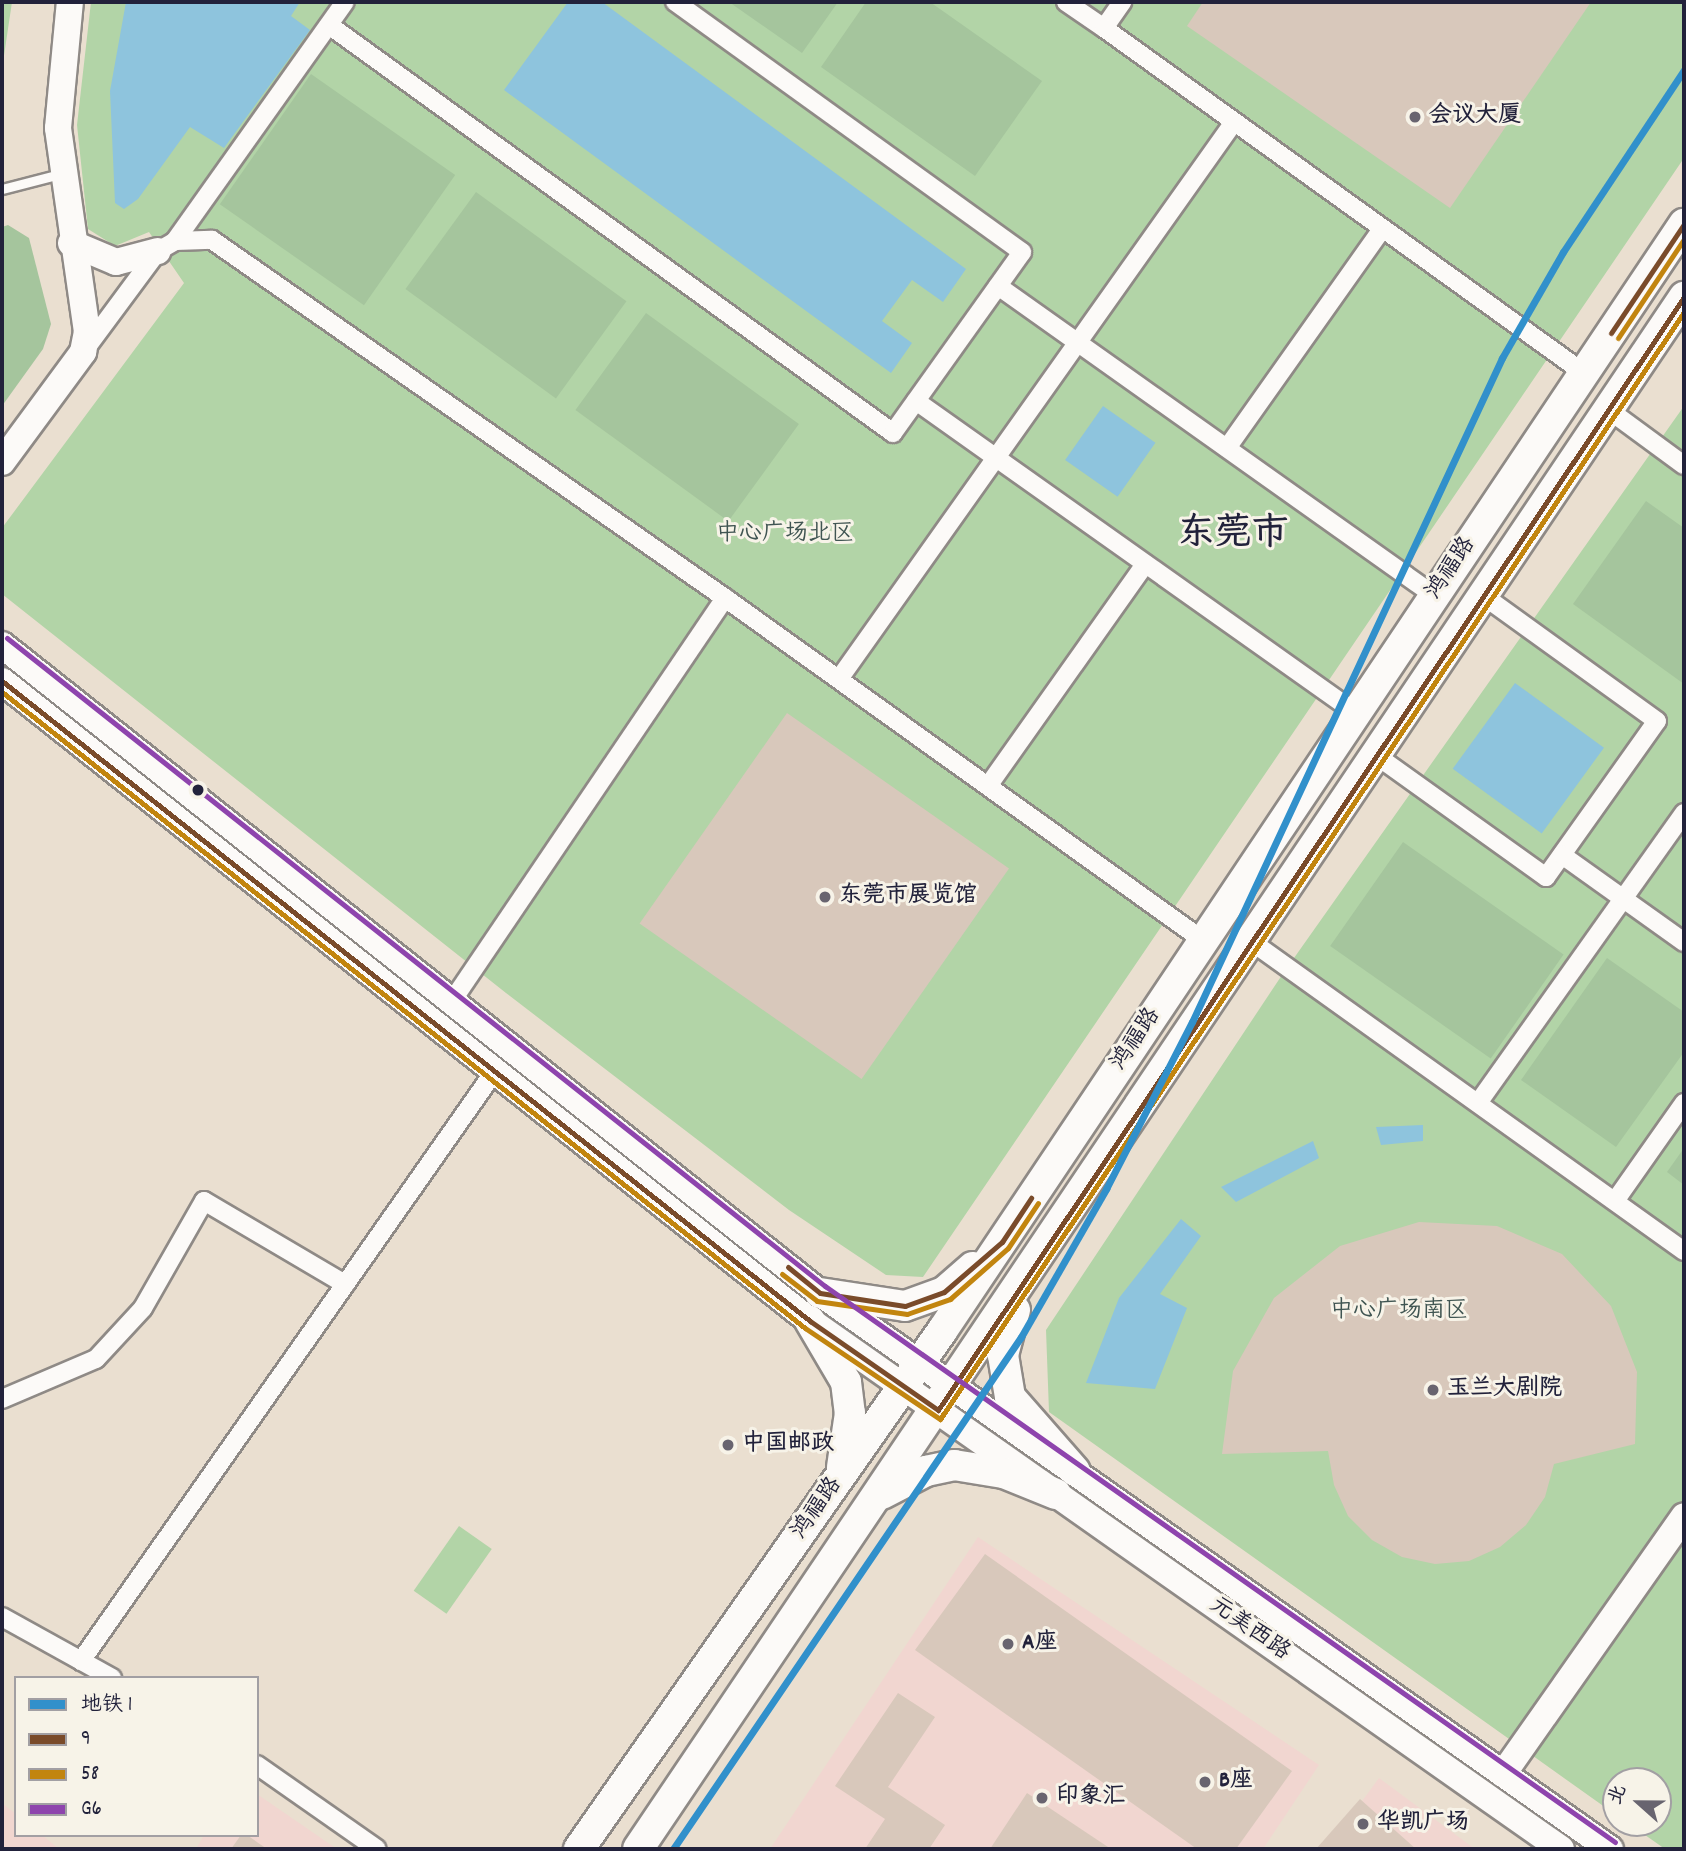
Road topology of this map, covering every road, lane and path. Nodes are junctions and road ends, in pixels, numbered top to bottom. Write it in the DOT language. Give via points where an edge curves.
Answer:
graph roads {
  1 [pos="70,2"];
  2 [pos="345,2"];
  3 [pos="676,2"];
  4 [pos="1066,2"];
  5 [pos="1122,2"];
  6 [pos="328,24"];
  7 [pos="1104,28"];
  8 [pos="1234,122"];
  9 [pos="60,174"];
  10 [pos="2,189"];
  11 [pos="1684,224"];
  12 [pos="1382,229"];
  13 [pos="71,243"];
  14 [pos="167,246"];
  15 [pos="999,286"];
  16 [pos="1684,297"];
  17 [pos="1078,342"];
  18 [pos="83,352"];
  19 [pos="1584,373"];
  20 [pos="916,401"];
  21 [pos="1609,410"];
  22 [pos="1227,448"];
  23 [pos="996,458"];
  24 [pos="2,462"];
  25 [pos="1684,465"];
  26 [pos="1145,564"];
  27 [pos="1435,596"];
  28 [pos="1484,596"];
  29 [pos="725,598"];
  30 [pos="2,645"];
  31 [pos="839,679"];
  32 [pos="2,681"];
  33 [pos="1356,713"];
  34 [pos="1377,756"];
  35 [pos="988,786"];
  36 [pos="1684,813"];
  37 [pos="1562,855"];
  38 [pos="1623,899"];
  39 [pos="1203,941"];
  40 [pos="1252,942"];
  41 [pos="1684,942"];
  42 [pos="451,1002"];
  43 [pos="494,1072"];
  44 [pos="1478,1103"];
  45 [pos="1684,1103"];
  46 [pos="1615,1201"];
  47 [pos="1002,1242"];
  48 [pos="1684,1251"];
  49 [pos="1039,1259"];
  50 [pos="345,1284"];
  51 [pos="820,1293"];
  52 [pos="810,1321"];
  53 [pos="912,1374"];
  54 [pos="946,1398"];
  55 [pos="2,1399"];
  56 [pos="1075,1471"];
  57 [pos="840,1477"];
  58 [pos="1056,1494"];
  59 [pos="879,1496"];
  60 [pos="1684,1516"];
  61 [pos="2,1617"];
  62 [pos="80,1661"];
  63 [pos="108,1676"];
  64 [pos="259,1766"];
  65 [pos="1503,1774"];
  66 [pos="377,1849"];
  67 [pos="579,1849"];
  68 [pos="638,1849"];
  69 [pos="1561,1849"];
  70 [pos="1610,1849"];
  1 -- 9 [label="main road" via="58,85"];
  2 -- 6 [label="street"];
  3 -- 15 [label="street" via="1022,253"];
  4 -- 7 [label="street"];
  5 -- 7 [label="street"];
  6 -- 14 [label="street"];
  6 -- 20 [label="street" via="893,433"];
  7 -- 8 [label="street"];
  8 -- 12 [label="street"];
  8 -- 17 [label="street"];
  9 -- 10 [label="lane"];
  9 -- 13 [label="main road"];
  11 -- 19 [label="main road, 鸿福路"];
  12 -- 19 [label="street"];
  12 -- 22 [label="street"];
  13 -- 14 [label="main road" via="116,262"];
  13 -- 18 [label="main road" via="88,313"];
  14 -- 18 [label="street"];
  14 -- 29 [label="street" via="212,240 232,248"];
  15 -- 17 [label="street"];
  15 -- 20 [label="street"];
  16 -- 21 [label="main road, 鸿福路"];
  17 -- 22 [label="street"];
  17 -- 23 [label="street"];
  18 -- 24 [label="main road"];
  19 -- 27 [label="main road, 鸿福路"];
  20 -- 23 [label="street"];
  21 -- 25 [label="street"];
  21 -- 28 [label="main road, 鸿福路"];
  22 -- 27 [label="street"];
  23 -- 26 [label="street"];
  23 -- 31 [label="street"];
  26 -- 33 [label="street"];
  26 -- 35 [label="street"];
  27 -- 33 [label="main road, 鸿福路"];
  28 -- 34 [label="main road, 鸿福路"];
  28 -- 37 [label="street" via="1657,721"];
  29 -- 31 [label="street"];
  29 -- 42 [label="street"];
  30 -- 42 [label="main road"];
  31 -- 35 [label="street"];
  32 -- 43 [label="main road"];
  33 -- 39 [label="main road, 鸿福路"];
  34 -- 37 [label="street" via="1546,877"];
  34 -- 40 [label="main road, 鸿福路"];
  35 -- 39 [label="street"];
  36 -- 38 [label="street"];
  37 -- 38 [label="street"];
  38 -- 41 [label="street"];
  38 -- 44 [label="street"];
  39 -- 47 [label="main road, 鸿福路"];
  40 -- 44 [label="street"];
  40 -- 49 [label="main road, 鸿福路"];
  42 -- 51 [label="main road"];
  43 -- 50 [label="street"];
  43 -- 52 [label="main road"];
  44 -- 46 [label="street"];
  45 -- 46 [label="street"];
  46 -- 48 [label="street"];
  47 -- 51 [label="main road" via="944,1292 905,1306"];
  47 -- 53 [label="main road, 鸿福路"];
  49 -- 54 [label="main road, 鸿福路"];
  49 -- 56 [label="main road" via="1003,1355 1010,1397"];
  50 -- 55 [label="street" via="204,1201 143,1308 96,1359"];
  50 -- 62 [label="street"];
  51 -- 53 [label="main road"];
  52 -- 53 [label="main road"];
  52 -- 57 [label="main road" via="846,1382 850,1413"];
  53 -- 54 [label="main road"];
  53 -- 57 [label="main road, 鸿福路"];
  54 -- 56 [label="main road, 元美西路"];
  54 -- 58 [label="main road, 元美西路"];
  54 -- 59 [label="main road, 鸿福路"];
  56 -- 65 [label="main road, 元美西路"];
  57 -- 67 [label="main road, 鸿福路"];
  58 -- 59 [label="main road" via="1004,1473 954,1465 926,1471"];
  58 -- 69 [label="main road, 元美西路"];
  59 -- 68 [label="main road, 鸿福路"];
  60 -- 65 [label="main road"];
  61 -- 62 [label="street"];
  62 -- 63 [label="street"];
  64 -- 66 [label="street"];
  65 -- 70 [label="main road, 元美西路"];
}
